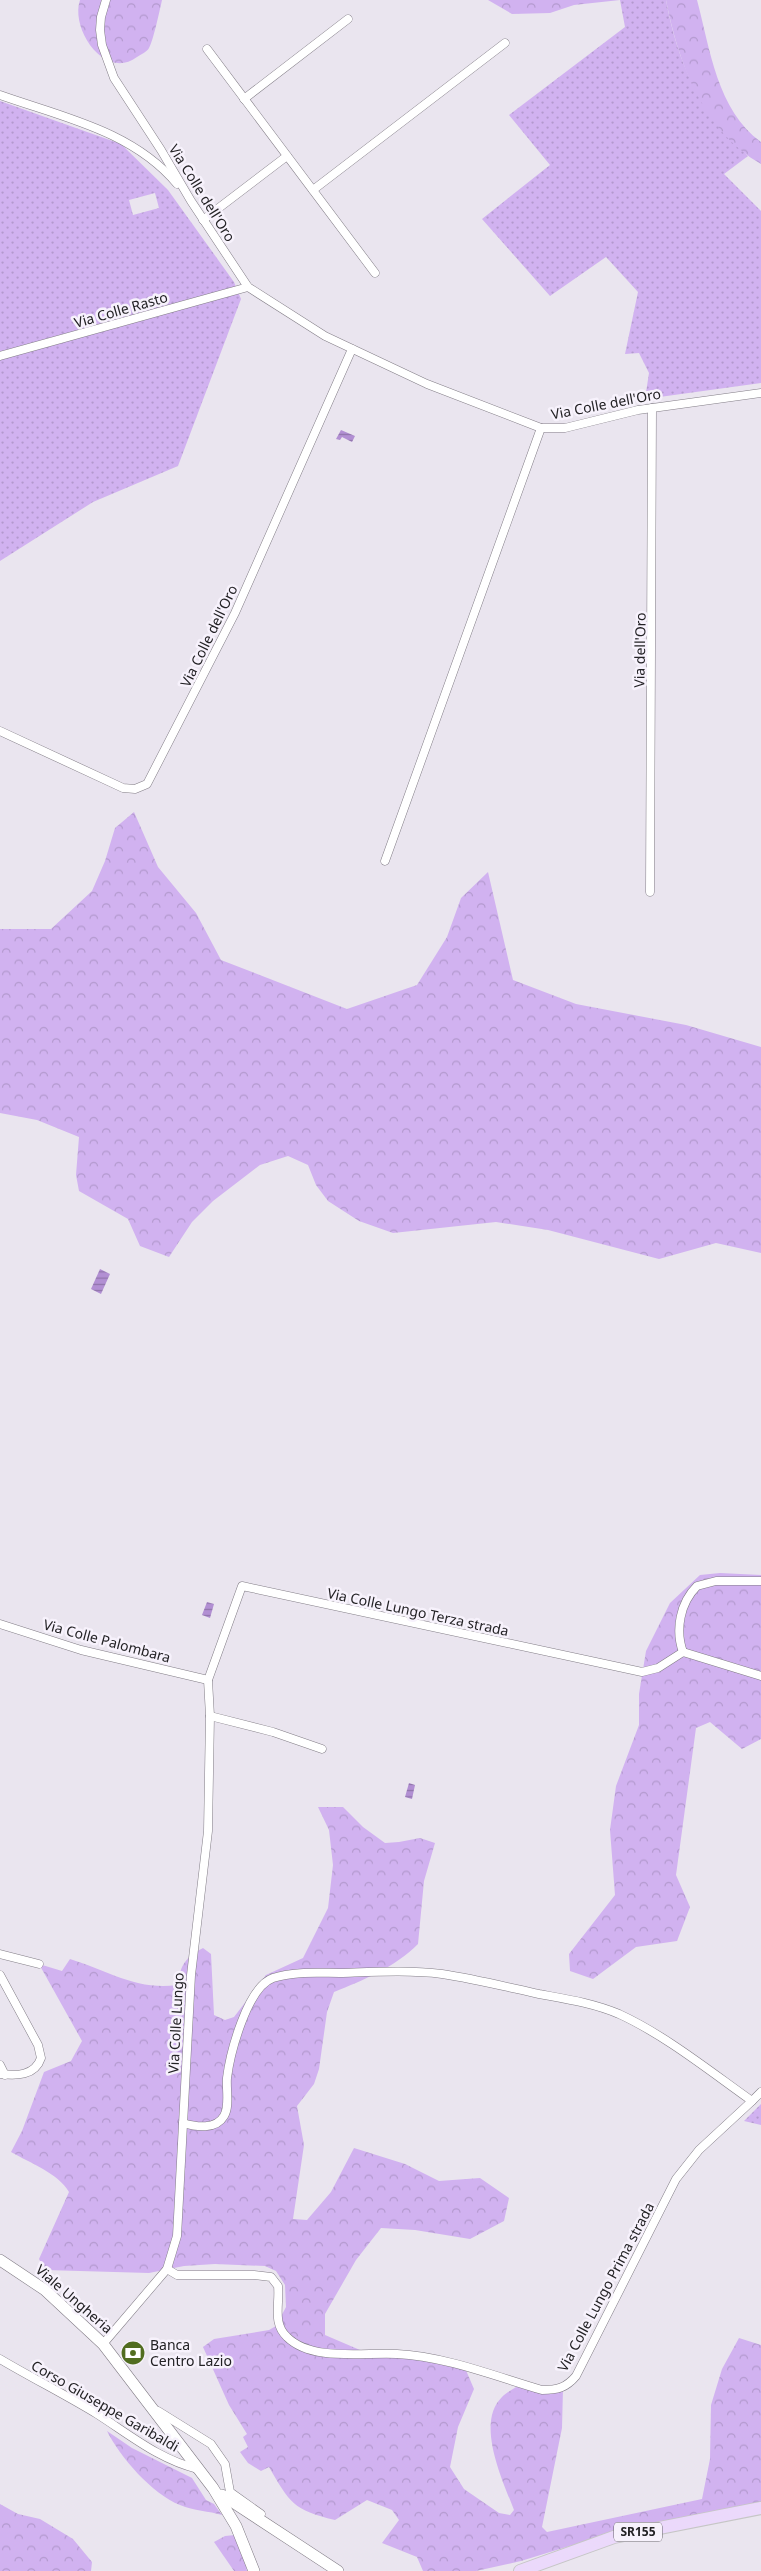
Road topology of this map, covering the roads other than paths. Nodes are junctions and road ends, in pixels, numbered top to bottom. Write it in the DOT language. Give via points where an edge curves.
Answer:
graph roads {
  1 [pos="106,0"];
  2 [pos="348,19"];
  3 [pos="505,43"];
  4 [pos="207,49"];
  5 [pos="0,95"];
  6 [pos="244,99"];
  7 [pos="287,156"];
  8 [pos="313,190"];
  9 [pos="191,201"];
  10 [pos="203,220"];
  11 [pos="375,274"];
  12 [pos="248,287"];
  13 [pos="352,349"];
  14 [pos="0,356"];
  15 [pos="761,393"];
  16 [pos="652,408"];
  17 [pos="541,428"];
  18 [pos="0,731"];
  19 [pos="385,861"];
  20 [pos="650,892"];
  21 [pos="761,1581"];
  22 [pos="0,1624"];
  23 [pos="683,1652"];
  24 [pos="761,1676"];
  25 [pos="208,1680"];
  26 [pos="210,1716"];
  27 [pos="322,1749"];
  28 [pos="0,1954"];
  29 [pos="39,1964"];
  30 [pos="0,1975"];
  31 [pos="0,2065"];
  32 [pos="3,2075"];
  33 [pos="761,2092"];
  34 [pos="752,2101"];
  35 [pos="183,2123"];
  36 [pos="0,2260"];
  37 [pos="167,2269"];
  38 [pos="103,2344"];
  39 [pos="0,2359"];
  40 [pos="172,2426"];
  41 [pos="200,2469"];
  42 [pos="213,2488"];
  43 [pos="761,2508"];
  44 [pos="249,2514"];
  45 [pos="236,2526"];
  46 [pos="290,2541"];
  47 [pos="254,2571"];
  48 [pos="338,2571"];
  49 [pos="520,2571"];
  1 -- 9 [label="street, Via Colle dell'Oro" via="100,30 114,78"];
  2 -- 6 [label="street"];
  3 -- 8 [label="street"];
  4 -- 6 [label="street"];
  5 -- 9 [label="street" via="108,133 130,144 165,170"];
  6 -- 7 [label="street"];
  7 -- 8 [label="street"];
  7 -- 10 [label="street"];
  8 -- 11 [label="street"];
  9 -- 10 [label="street, Via Colle dell'Oro"];
  10 -- 12 [label="street, Via Colle dell'Oro"];
  12 -- 13 [label="street, Via Colle dell'Oro" via="325,336"];
  12 -- 14 [label="street, Via Colle Rasto"];
  13 -- 17 [label="street, Via Colle dell'Oro" via="427,384"];
  13 -- 18 [label="street, Via Colle dell'Oro" via="235,613 147,784 135,790 118,787"];
  15 -- 16 [label="street, Via Colle dell'Oro"];
  16 -- 17 [label="street, Via Colle dell'Oro" via="565,428"];
  16 -- 20 [label="street, Via dell'Oro"];
  17 -- 19 [label="street"];
  21 -- 23 [label="street" via="716,1581 697,1586 683,1608 678,1635"];
  22 -- 25 [label="street, Via Colle Palombara" via="81,1650"];
  23 -- 24 [label="street"];
  23 -- 25 [label="street, Via Colle Lungo Terza strada" via="658,1668 642,1672 242,1586"];
  25 -- 26 [label="street, Via Colle Lungo"];
  26 -- 27 [label="street"];
  26 -- 35 [label="street, Via Colle Lungo" via="208,1830 191,1975"];
  28 -- 29 [label="street"];
  30 -- 32 [label="street" via="38,2045 41,2058 29,2072"];
  31 -- 32 [label="street"];
  33 -- 34 [label="street"];
  34 -- 35 [label="street" via="634,2022 600,2006 441,1974 306,1974 267,1981 250,2004 228,2066 224,2116 216,2124 208,2126"];
  34 -- 37 [label="street, Via Colle Lungo Prima strada" via="699,2150 676,2179 576,2376 563,2388 542,2390 398,2354 361,2356 313,2350 290,2340 282,2331 278,2315 278,2286 270,2277 254,2274 177,2275"];
  35 -- 37 [label="street, Via Colle Lungo" via="177,2236"];
  36 -- 38 [label="main road, Viale Ungheria" via="46,2290"];
  37 -- 38 [label="street, Via Colle Lungo"];
  38 -- 40 [label="main road, Viale Ungheria" via="145,2399"];
  39 -- 41 [label="street, Corso Giuseppe Garibaldi" via="158,2454"];
  40 -- 41 [label="main road, Viale Ungheria"];
  40 -- 46 [label="street" via="211,2444 225,2464 230,2492 272,2523"];
  41 -- 42 [label="main road, Viale Ungheria"];
  42 -- 44 [label="main road, Viale Ungheria"];
  42 -- 45 [label="main road, Viale Ungheria"];
  43 -- 49 [label="main road, SR155" via="614,2537"];
  44 -- 45 [label="street" via="237,2515"];
  44 -- 46 [label="main road, Viale Ungheria"];
  45 -- 47 [label="main road, Viale Ungheria"];
  46 -- 48 [label="main road, Viale Ungheria"];
}
